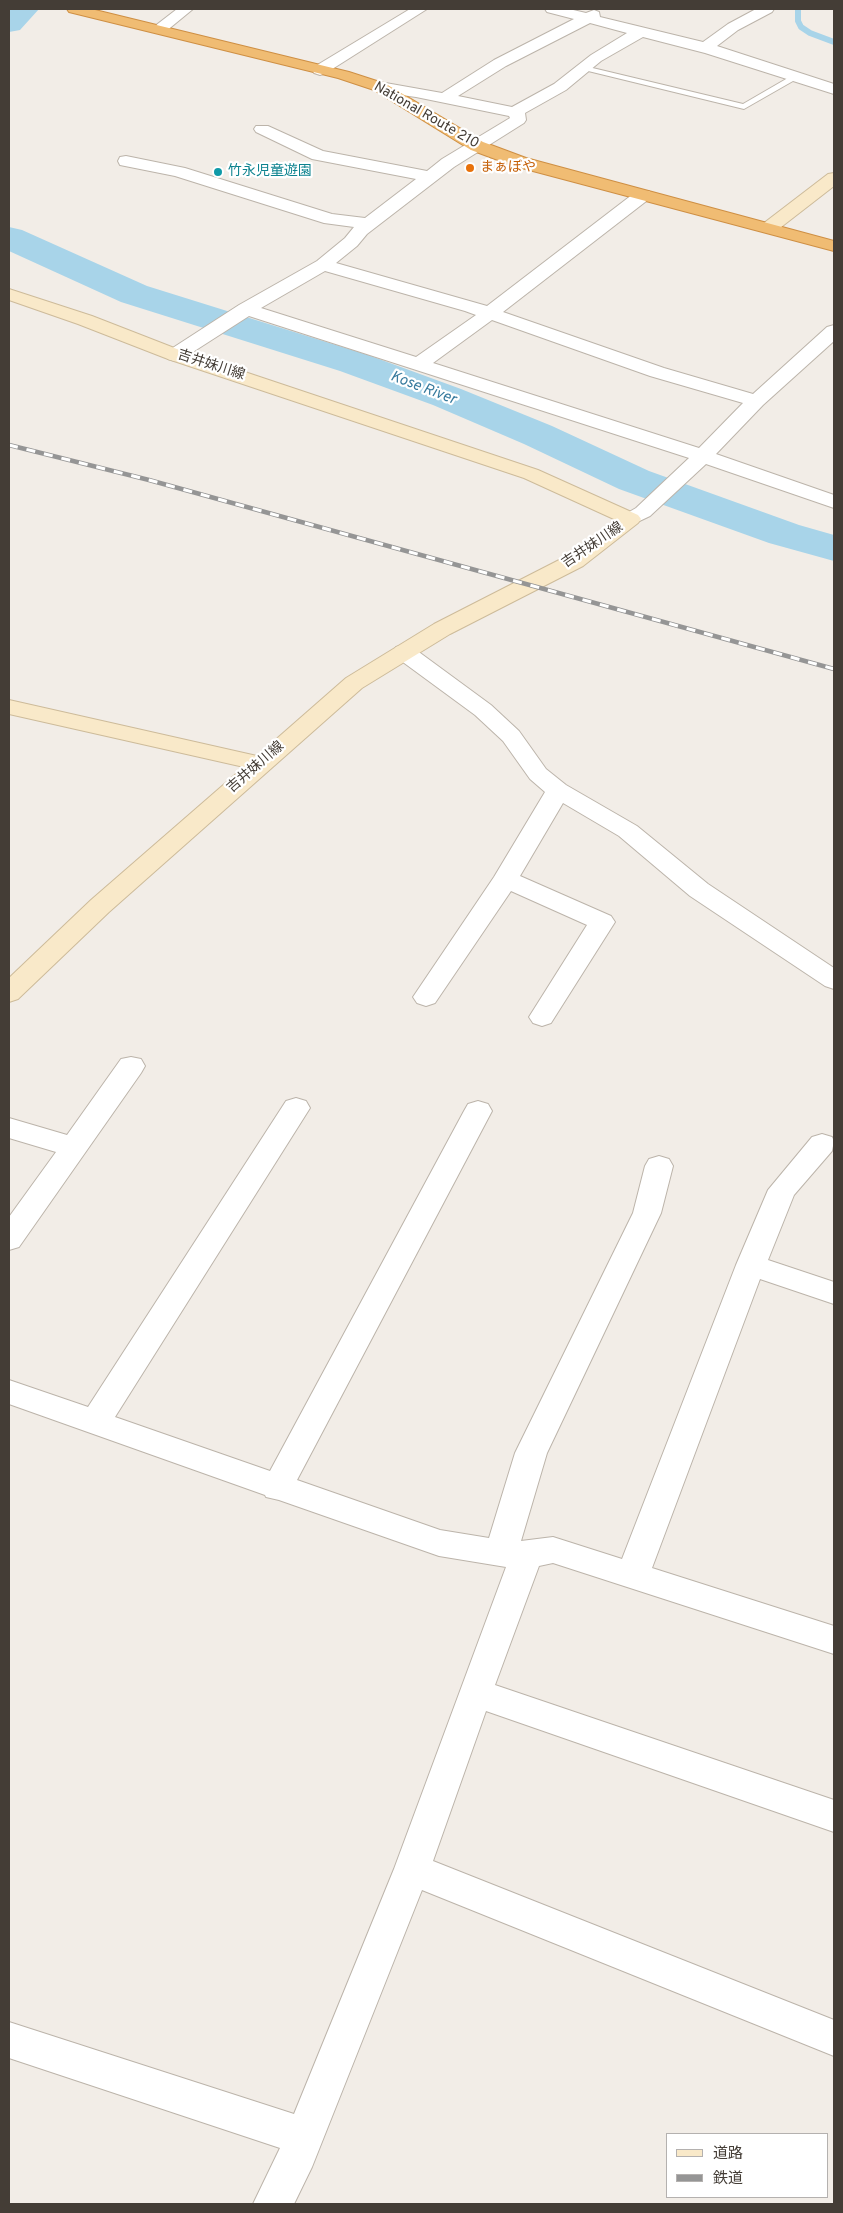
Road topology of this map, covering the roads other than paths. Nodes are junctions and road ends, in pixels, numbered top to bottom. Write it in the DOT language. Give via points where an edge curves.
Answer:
graph roads {
  1 [pos="74,9"];
  2 [pos="186,9"];
  3 [pos="420,9"];
  4 [pos="552,9"];
  5 [pos="607,9"];
  6 [pos="768,9"];
  7 [pos="587,18"];
  8 [pos="160,30"];
  9 [pos="641,31"];
  10 [pos="705,48"];
  11 [pos="583,67"];
  12 [pos="320,70"];
  13 [pos="796,77"];
  14 [pos="380,87"];
  15 [pos="834,89"];
  16 [pos="444,98"];
  17 [pos="517,113"];
  18 [pos="262,129"];
  19 [pos="477,146"];
  20 [pos="126,161"];
  21 [pos="431,177"];
  22 [pos="834,178"];
  23 [pos="643,195"];
  24 [pos="368,224"];
  25 [pos="770,228"];
  26 [pos="834,246"];
  27 [pos="323,265"];
  28 [pos="9,294"];
  29 [pos="245,310"];
  30 [pos="490,313"];
  31 [pos="834,331"];
  32 [pos="178,352"];
  33 [pos="419,364"];
  34 [pos="756,401"];
  35 [pos="700,459"];
  36 [pos="834,502"];
  37 [pos="637,516"];
  38 [pos="404,652"];
  39 [pos="9,707"];
  40 [pos="260,764"];
  41 [pos="558,790"];
  42 [pos="506,879"];
  43 [pos="834,980"];
  44 [pos="9,993"];
  45 [pos="426,997"];
  46 [pos="542,1017"];
  47 [pos="131,1066"];
  48 [pos="296,1108"];
  49 [pos="478,1111"];
  50 [pos="9,1128"];
  51 [pos="822,1144"];
  52 [pos="74,1147"];
  53 [pos="659,1166"];
  54 [pos="9,1239"];
  55 [pos="751,1266"];
  56 [pos="834,1292"];
  57 [pos="9,1392"];
  58 [pos="94,1422"];
  59 [pos="277,1488"];
  60 [pos="514,1554"];
  61 [pos="632,1576"];
  62 [pos="834,1640"];
  63 [pos="475,1693"];
  64 [pos="834,1816"];
  65 [pos="412,1869"];
  66 [pos="834,2038"];
  67 [pos="9,2040"];
  68 [pos="304,2137"];
  69 [pos="273,2204"];
  1 -- 8 [label="highway, National Route 210"];
  2 -- 8 [label="street"];
  3 -- 12 [label="street"];
  4 -- 7 [label="street"];
  5 -- 7 [label="street"];
  6 -- 10 [label="street"];
  7 -- 9 [label="street"];
  7 -- 16 [label="street" via="500,63"];
  8 -- 12 [label="highway, National Route 210"];
  9 -- 10 [label="street"];
  9 -- 11 [label="street"];
  10 -- 13 [label="street"];
  11 -- 13 [label="lane" via="744,107"];
  11 -- 17 [label="street" via="560,87"];
  12 -- 14 [label="highway, National Route 210"];
  13 -- 15 [label="street"];
  14 -- 16 [label="street"];
  14 -- 19 [label="highway, National Route 210"];
  16 -- 17 [label="street"];
  17 -- 19 [label="street" via="518,120"];
  18 -- 21 [label="street" via="318,155"];
  19 -- 21 [label="street"];
  19 -- 23 [label="highway, National Route 210" via="520,162"];
  20 -- 24 [label="street" via="179,172 330,219"];
  21 -- 24 [label="street"];
  22 -- 25 [label="main road"];
  23 -- 25 [label="highway, National Route 210"];
  23 -- 30 [label="street"];
  24 -- 27 [label="street"];
  25 -- 26 [label="highway, National Route 210"];
  27 -- 29 [label="street"];
  27 -- 30 [label="street"];
  28 -- 32 [label="main road, 吉井妹川線"];
  29 -- 32 [label="street"];
  29 -- 33 [label="street"];
  30 -- 33 [label="street"];
  30 -- 34 [label="street" via="657,372"];
  31 -- 34 [label="street"];
  32 -- 37 [label="main road, 吉井妹川線" via="532,474"];
  33 -- 35 [label="street"];
  34 -- 35 [label="street"];
  35 -- 36 [label="street"];
  35 -- 37 [label="street"];
  37 -- 38 [label="main road, 吉井妹川線" via="575,561"];
  38 -- 40 [label="main road, 吉井妹川線" via="354,684"];
  38 -- 41 [label="street" via="483,710 511,736 538,774"];
  39 -- 40 [label="main road"];
  40 -- 44 [label="main road, 吉井妹川線" via="100,906"];
  41 -- 42 [label="street"];
  41 -- 43 [label="street" via="628,832 699,890"];
  42 -- 45 [label="street"];
  42 -- 46 [label="street" via="602,922"];
  47 -- 52 [label="street"];
  48 -- 58 [label="street"];
  49 -- 59 [label="street"];
  50 -- 52 [label="street"];
  51 -- 55 [label="street" via="782,1190"];
  52 -- 54 [label="street"];
  53 -- 60 [label="street" via="647,1213 531,1453"];
  55 -- 56 [label="street"];
  55 -- 61 [label="street"];
  57 -- 58 [label="street"];
  58 -- 59 [label="street"];
  59 -- 60 [label="street" via="439,1543"];
  60 -- 61 [label="street" via="553,1550"];
  60 -- 63 [label="street"];
  61 -- 62 [label="street"];
  63 -- 64 [label="street"];
  63 -- 65 [label="street"];
  65 -- 66 [label="street"];
  65 -- 68 [label="street"];
  67 -- 68 [label="street"];
  68 -- 69 [label="street"];
}
